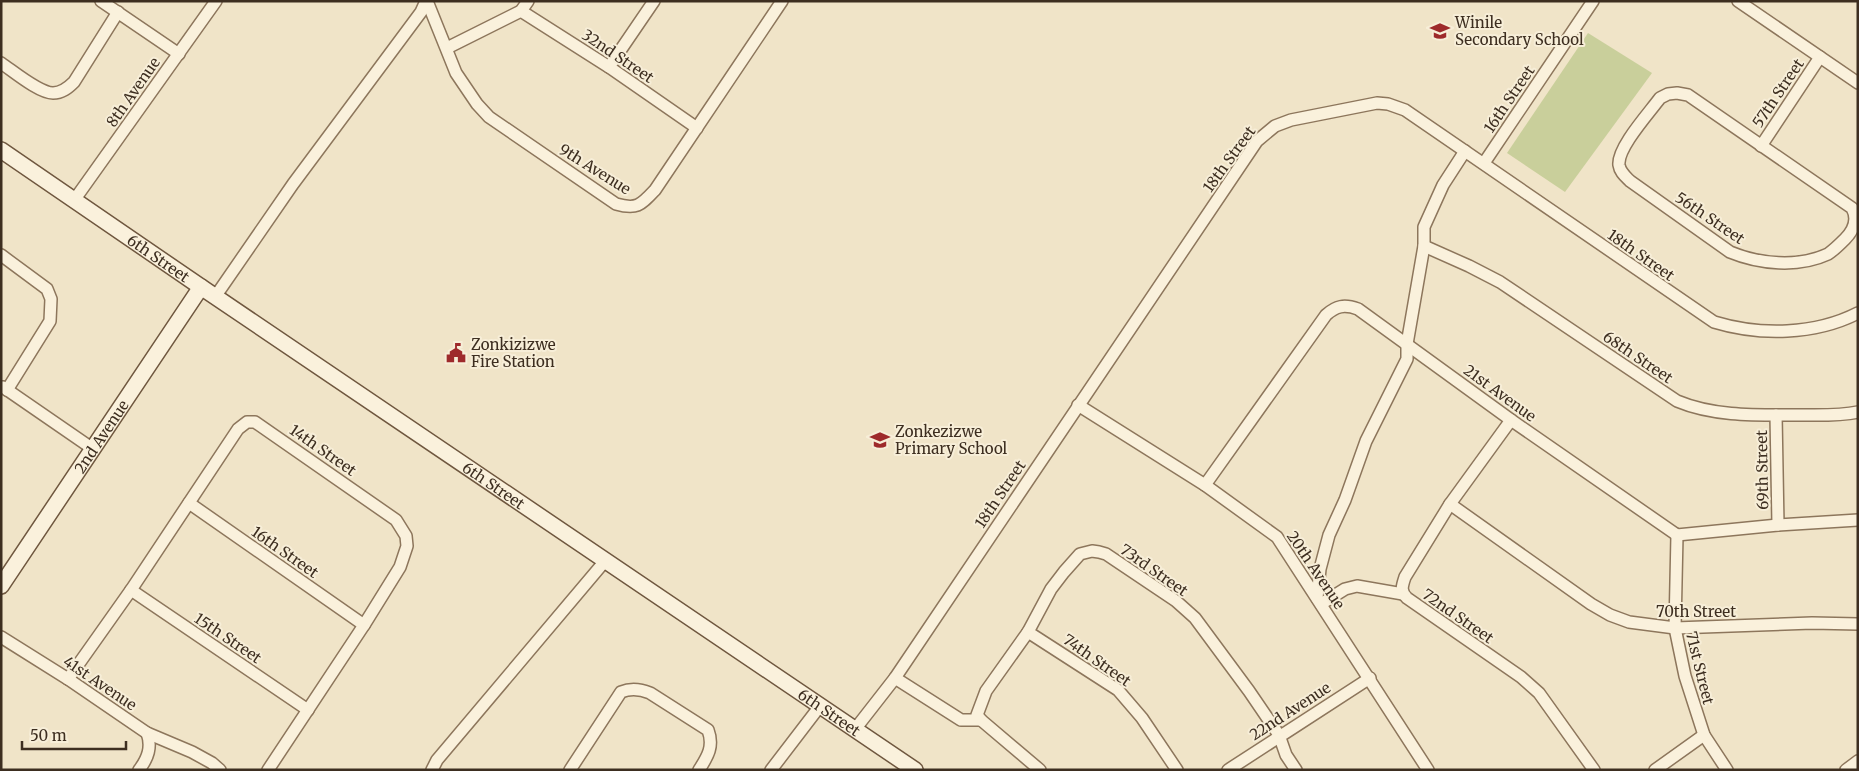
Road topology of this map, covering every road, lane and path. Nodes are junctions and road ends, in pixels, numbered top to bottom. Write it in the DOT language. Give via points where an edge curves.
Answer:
graph roads {
  1 [pos="101,1"];
  2 [pos="216,1"];
  3 [pos="426,1"];
  4 [pos="654,1"];
  5 [pos="782,1"];
  6 [pos="1593,1"];
  7 [pos="1738,1"];
  8 [pos="524,6"];
  9 [pos="118,12"];
  10 [pos="447,48"];
  11 [pos="179,54"];
  12 [pos="1820,58"];
  13 [pos="1,63"];
  14 [pos="609,67"];
  15 [pos="1858,83"];
  16 [pos="697,128"];
  17 [pos="1761,146"];
  18 [pos="1,150"];
  19 [pos="1464,151"];
  20 [pos="1484,163"];
  21 [pos="75,199"];
  22 [pos="1424,246"];
  23 [pos="1,255"];
  24 [pos="201,287"];
  25 [pos="215,297"];
  26 [pos="1858,313"];
  27 [pos="1407,344"];
  28 [pos="4,388"];
  29 [pos="1078,405"];
  30 [pos="1858,412"];
  31 [pos="1776,415"];
  32 [pos="1511,420"];
  33 [pos="93,449"];
  34 [pos="1205,485"];
  35 [pos="188,503"];
  36 [pos="1450,504"];
  37 [pos="1858,520"];
  38 [pos="1778,525"];
  39 [pos="1677,536"];
  40 [pos="605,560"];
  41 [pos="1,586"];
  42 [pos="131,590"];
  43 [pos="1403,594"];
  44 [pos="1319,601"];
  45 [pos="1858,624"];
  46 [pos="364,625"];
  47 [pos="1675,628"];
  48 [pos="1028,632"];
  49 [pos="1,637"];
  50 [pos="895,678"];
  51 [pos="1370,678"];
  52 [pos="68,679"];
  53 [pos="820,706"];
  54 [pos="308,710"];
  55 [pos="981,720"];
  56 [pos="856,728"];
  57 [pos="147,733"];
  58 [pos="1279,735"];
  59 [pos="1704,735"];
  60 [pos="1858,762"];
  61 [pos="139,770"];
  62 [pos="220,770"];
  63 [pos="268,770"];
  64 [pos="432,770"];
  65 [pos="570,770"];
  66 [pos="700,770"];
  67 [pos="771,770"];
  68 [pos="915,770"];
  69 [pos="1040,770"];
  70 [pos="1177,770"];
  71 [pos="1228,770"];
  72 [pos="1296,770"];
  73 [pos="1428,770"];
  74 [pos="1594,770"];
  75 [pos="1655,770"];
  76 [pos="1727,770"];
  77 [pos="1846,770"];
  1 -- 9 [label="street"];
  2 -- 11 [label="street, 8th Avenue"];
  3 -- 10 [label="street, 9th Avenue"];
  3 -- 25 [label="street"];
  4 -- 14 [label="street"];
  5 -- 16 [label="street, 9th Avenue"];
  6 -- 20 [label="street, 16th Street"];
  7 -- 12 [label="street"];
  8 -- 10 [label="street"];
  8 -- 14 [label="street, 32nd Street"];
  9 -- 11 [label="street"];
  9 -- 13 [label="street" via="66,90 47,92"];
  10 -- 16 [label="street, 9th Avenue" via="456,73 489,117 616,204 628,208 645,201 655,190"];
  11 -- 21 [label="street, 8th Avenue"];
  12 -- 15 [label="street"];
  12 -- 17 [label="street, 57th Street"];
  14 -- 16 [label="street, 32nd Street"];
  17 -- 17 [label="street, 56th Street" via="1852,208 1856,222 1850,234 1829,253 1799,262 1780,262 1746,258 1730,252 1630,181 1619,164 1624,148 1660,98 1668,94 1688,96"];
  18 -- 21 [label="street, 6th Street"];
  19 -- 20 [label="street, 18th Street"];
  19 -- 22 [label="street" via="1431,210 1424,227"];
  19 -- 29 [label="street, 18th Street" via="1405,110 1388,104 1363,105 1275,126 1257,141"];
  20 -- 26 [label="street, 18th Street" via="1714,322 1730,327 1793,331 1843,321"];
  21 -- 24 [label="street, 6th Street"];
  22 -- 27 [label="street"];
  22 -- 31 [label="street, 68th Street" via="1500,282 1677,401 1710,411"];
  23 -- 28 [label="street" via="46,289 52,310 50,320"];
  24 -- 25 [label="street, 6th Street"];
  24 -- 33 [label="street, 2nd Avenue"];
  25 -- 40 [label="street, 6th Street"];
  27 -- 32 [label="street, 21st Avenue"];
  27 -- 34 [label="street, 21st Avenue" via="1358,309 1348,306 1333,308"];
  27 -- 44 [label="street" via="1407,359 1366,441 1327,542 1320,569"];
  28 -- 33 [label="street"];
  29 -- 34 [label="street, 20th Avenue"];
  29 -- 50 [label="street, 18th Street"];
  30 -- 31 [label="street, 68th Street"];
  31 -- 38 [label="street, 69th Street"];
  32 -- 36 [label="street, 72nd Street"];
  32 -- 39 [label="street, 21st Avenue"];
  33 -- 41 [label="street, 2nd Avenue"];
  34 -- 44 [label="street, 20th Avenue" via="1276,537"];
  35 -- 42 [label="street, 14th Street"];
  35 -- 46 [label="street, 16th Street"];
  35 -- 46 [label="street, 14th Street" via="238,428 247,422 255,422 389,514 406,536 407,546 400,567"];
  36 -- 43 [label="street, 72nd Street" via="1405,577"];
  36 -- 47 [label="street, 70th Street" via="1610,615 1629,622"];
  37 -- 38 [label="street"];
  38 -- 39 [label="street"];
  39 -- 47 [label="street, 71st Street"];
  40 -- 53 [label="street, 6th Street"];
  40 -- 64 [label="street"];
  42 -- 52 [label="street, 14th Street"];
  42 -- 54 [label="street, 15th Street"];
  43 -- 44 [label="street" via="1357,586"];
  43 -- 74 [label="street, 72nd Street" via="1539,692"];
  44 -- 51 [label="street, 20th Avenue"];
  45 -- 47 [label="street, 70th Street"];
  46 -- 54 [label="street, 14th Street"];
  47 -- 59 [label="street, 71st Street" via="1685,676"];
  48 -- 55 [label="street, 73rd Street" via="986,691 978,715"];
  48 -- 58 [label="street, 73rd Street" via="1051,589 1080,554 1092,551 1106,554 1176,601 1195,618"];
  48 -- 70 [label="street, 74th Street" via="1118,690 1142,718"];
  49 -- 52 [label="street, 41st Avenue"];
  50 -- 55 [label="street" via="961,720"];
  50 -- 56 [label="street, 18th Street"];
  51 -- 58 [label="street, 22nd Avenue"];
  51 -- 73 [label="street, 20th Avenue"];
  52 -- 57 [label="street, 41st Avenue"];
  53 -- 56 [label="street, 6th Street"];
  53 -- 67 [label="street"];
  54 -- 63 [label="street, 14th Street"];
  55 -- 69 [label="street"];
  56 -- 68 [label="street, 6th Street"];
  57 -- 61 [label="street" via="150,740 147,759"];
  57 -- 62 [label="street, 41st Avenue" via="192,752"];
  58 -- 71 [label="street, 22nd Avenue"];
  58 -- 72 [label="street, 73rd Street"];
  59 -- 75 [label="street"];
  59 -- 76 [label="street, 71st Street"];
  60 -- 77 [label="street"];
  65 -- 66 [label="street" via="621,692 640,689 708,730 711,747"];
}
